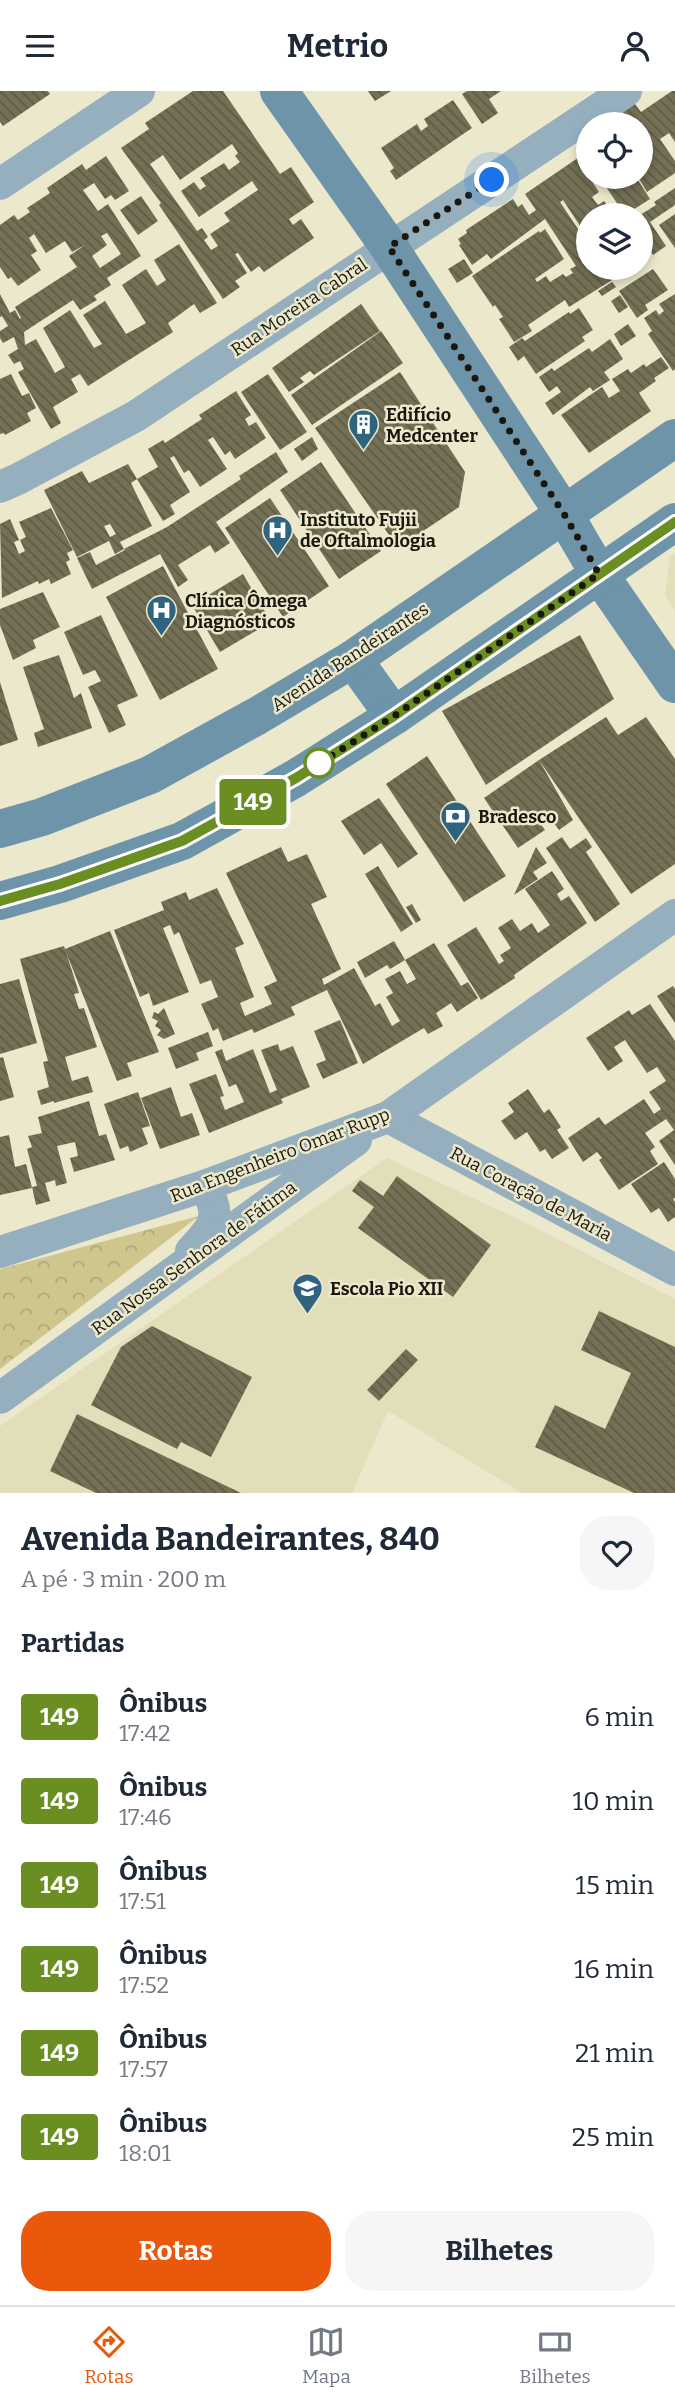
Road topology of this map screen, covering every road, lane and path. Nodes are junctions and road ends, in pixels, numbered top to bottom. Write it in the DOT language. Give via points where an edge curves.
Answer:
graph roads {
  1 [pos="139,91"];
  2 [pos="279,91"];
  3 [pos="626,91"];
  4 [pos="0,184"];
  5 [pos="389,247"];
  6 [pos="675,438"];
  7 [pos="0,487"];
  8 [pos="564,514"];
  9 [pos="675,522"];
  10 [pos="599,574"];
  11 [pos="353,659"];
  12 [pos="675,684"];
  13 [pos="394,716"];
  14 [pos="0,829"];
  15 [pos="0,901"];
  16 [pos="675,915"];
  17 [pos="388,1117"];
  18 [pos="204,1186"];
  19 [pos="0,1252"];
  20 [pos="670,1262"];
  21 [pos="158,1285"];
  22 [pos="0,1398"];
  1 -- 4 [label="street"];
  2 -- 5 [label="main road"];
  3 -- 5 [label="street, Rua Moreira Cabral"];
  5 -- 7 [label="street, Rua Moreira Cabral" via="136,416"];
  5 -- 8 [label="main road"];
  6 -- 8 [label="main road, Avenida Bandeirantes"];
  8 -- 10 [label="main road"];
  8 -- 11 [label="main road, Avenida Bandeirantes"];
  9 -- 10 [label="main road"];
  10 -- 12 [label="main road"];
  10 -- 13 [label="main road"];
  11 -- 13 [label="main road"];
  11 -- 14 [label="main road, Avenida Bandeirantes" via="150,775"];
  13 -- 15 [label="main road" via="296,778 182,841"];
  16 -- 17 [label="street, Rua Engenheiro Omar Rupp"];
  17 -- 18 [label="street, Rua Engenheiro Omar Rupp"];
  17 -- 20 [label="street, Rua Coração de Maria"];
  17 -- 21 [label="street, Rua Nossa Senhora de Fátima"];
  18 -- 19 [label="street, Rua Engenheiro Omar Rupp"];
  18 -- 21 [label="street" via="215,1207 214,1222"];
  21 -- 22 [label="street, Rua Nossa Senhora de Fátima"];
}
